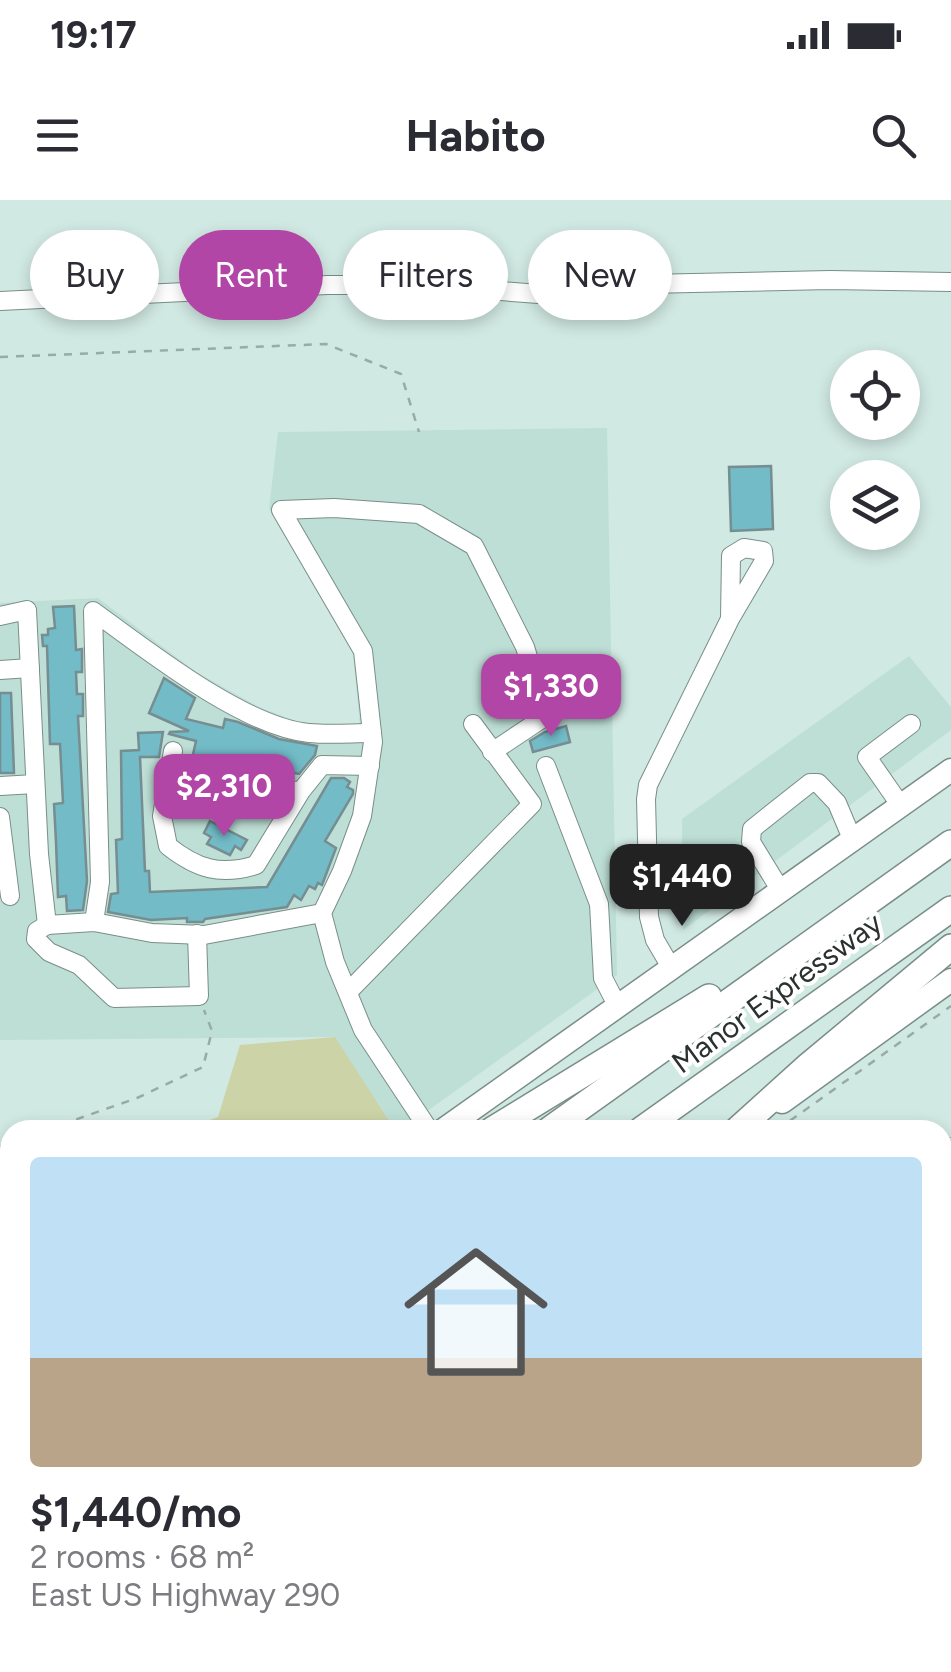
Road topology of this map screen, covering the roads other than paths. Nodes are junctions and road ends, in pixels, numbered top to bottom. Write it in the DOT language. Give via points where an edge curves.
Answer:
graph roads {
  1 [pos="951,282"];
  2 [pos="0,301"];
  3 [pos="0,616"];
  4 [pos="730,619"];
  5 [pos="30,668"];
  6 [pos="0,670"];
  7 [pos="473,724"];
  8 [pos="910,724"];
  9 [pos="372,733"];
  10 [pos="173,751"];
  11 [pos="492,752"];
  12 [pos="370,766"];
  13 [pos="546,766"];
  14 [pos="951,770"];
  15 [pos="35,784"];
  16 [pos="0,786"];
  17 [pos="167,788"];
  18 [pos="301,791"];
  19 [pos="901,806"];
  20 [pos="0,817"];
  21 [pos="853,841"];
  22 [pos="951,843"];
  23 [pos="781,892"];
  24 [pos="43,894"];
  25 [pos="5,895"];
  26 [pos="951,908"];
  27 [pos="322,913"];
  28 [pos="94,922"];
  29 [pos="47,924"];
  30 [pos="197,934"];
  31 [pos="822,935"];
  32 [pos="951,947"];
  33 [pos="672,968"];
  34 [pos="951,980"];
  35 [pos="348,992"];
  36 [pos="618,1007"];
  37 [pos="422,1120"];
  38 [pos="457,1120"];
  39 [pos="508,1120"];
  40 [pos="563,1120"];
  41 [pos="655,1120"];
  42 [pos="750,1120"];
  43 [pos="754,1120"];
  1 -- 2 [label="street" via="646,284 565,296 422,285 257,286"];
  3 -- 5 [label="street" via="27,610"];
  4 -- 33 [label="street" via="648,785 649,917"];
  5 -- 6 [label="street"];
  5 -- 15 [label="street"];
  7 -- 11 [label="street"];
  8 -- 19 [label="street" via="867,757"];
  9 -- 11 [label="street" via="362,651 281,510 419,514 474,546 525,647 546,716"];
  9 -- 12 [label="street"];
  9 -- 28 [label="street" via="306,733 239,710 93,611 100,882"];
  10 -- 17 [label="street"];
  11 -- 35 [label="street" via="532,804"];
  12 -- 18 [label="street" via="322,765"];
  12 -- 27 [label="street" via="362,816"];
  13 -- 36 [label="street" via="599,904 603,978"];
  14 -- 19 [label="main road"];
  15 -- 16 [label="street"];
  15 -- 24 [label="street"];
  17 -- 18 [label="street"];
  17 -- 18 [label="street" via="162,816 168,846 193,866 236,871 256,864"];
  19 -- 21 [label="main road"];
  20 -- 25 [label="street"];
  21 -- 23 [label="main road"];
  21 -- 23 [label="street" via="837,803 810,783 752,829 751,842"];
  22 -- 31 [label="highway, Manor Expressway"];
  23 -- 33 [label="main road"];
  24 -- 25 [label="street"];
  24 -- 29 [label="street"];
  26 -- 41 [label="highway, Manor Expressway"];
  27 -- 30 [label="street"];
  27 -- 35 [label="street"];
  28 -- 29 [label="street"];
  28 -- 30 [label="street"];
  29 -- 30 [label="street" via="36,939 79,965 114,998 199,996"];
  31 -- 39 [label="highway" via="768,960"];
  31 -- 40 [label="highway, Manor Expressway"];
  32 -- 42 [label="highway"];
  33 -- 36 [label="main road"];
  34 -- 43 [label="main road"];
  35 -- 37 [label="street" via="362,1030"];
  36 -- 38 [label="main road"];
}
